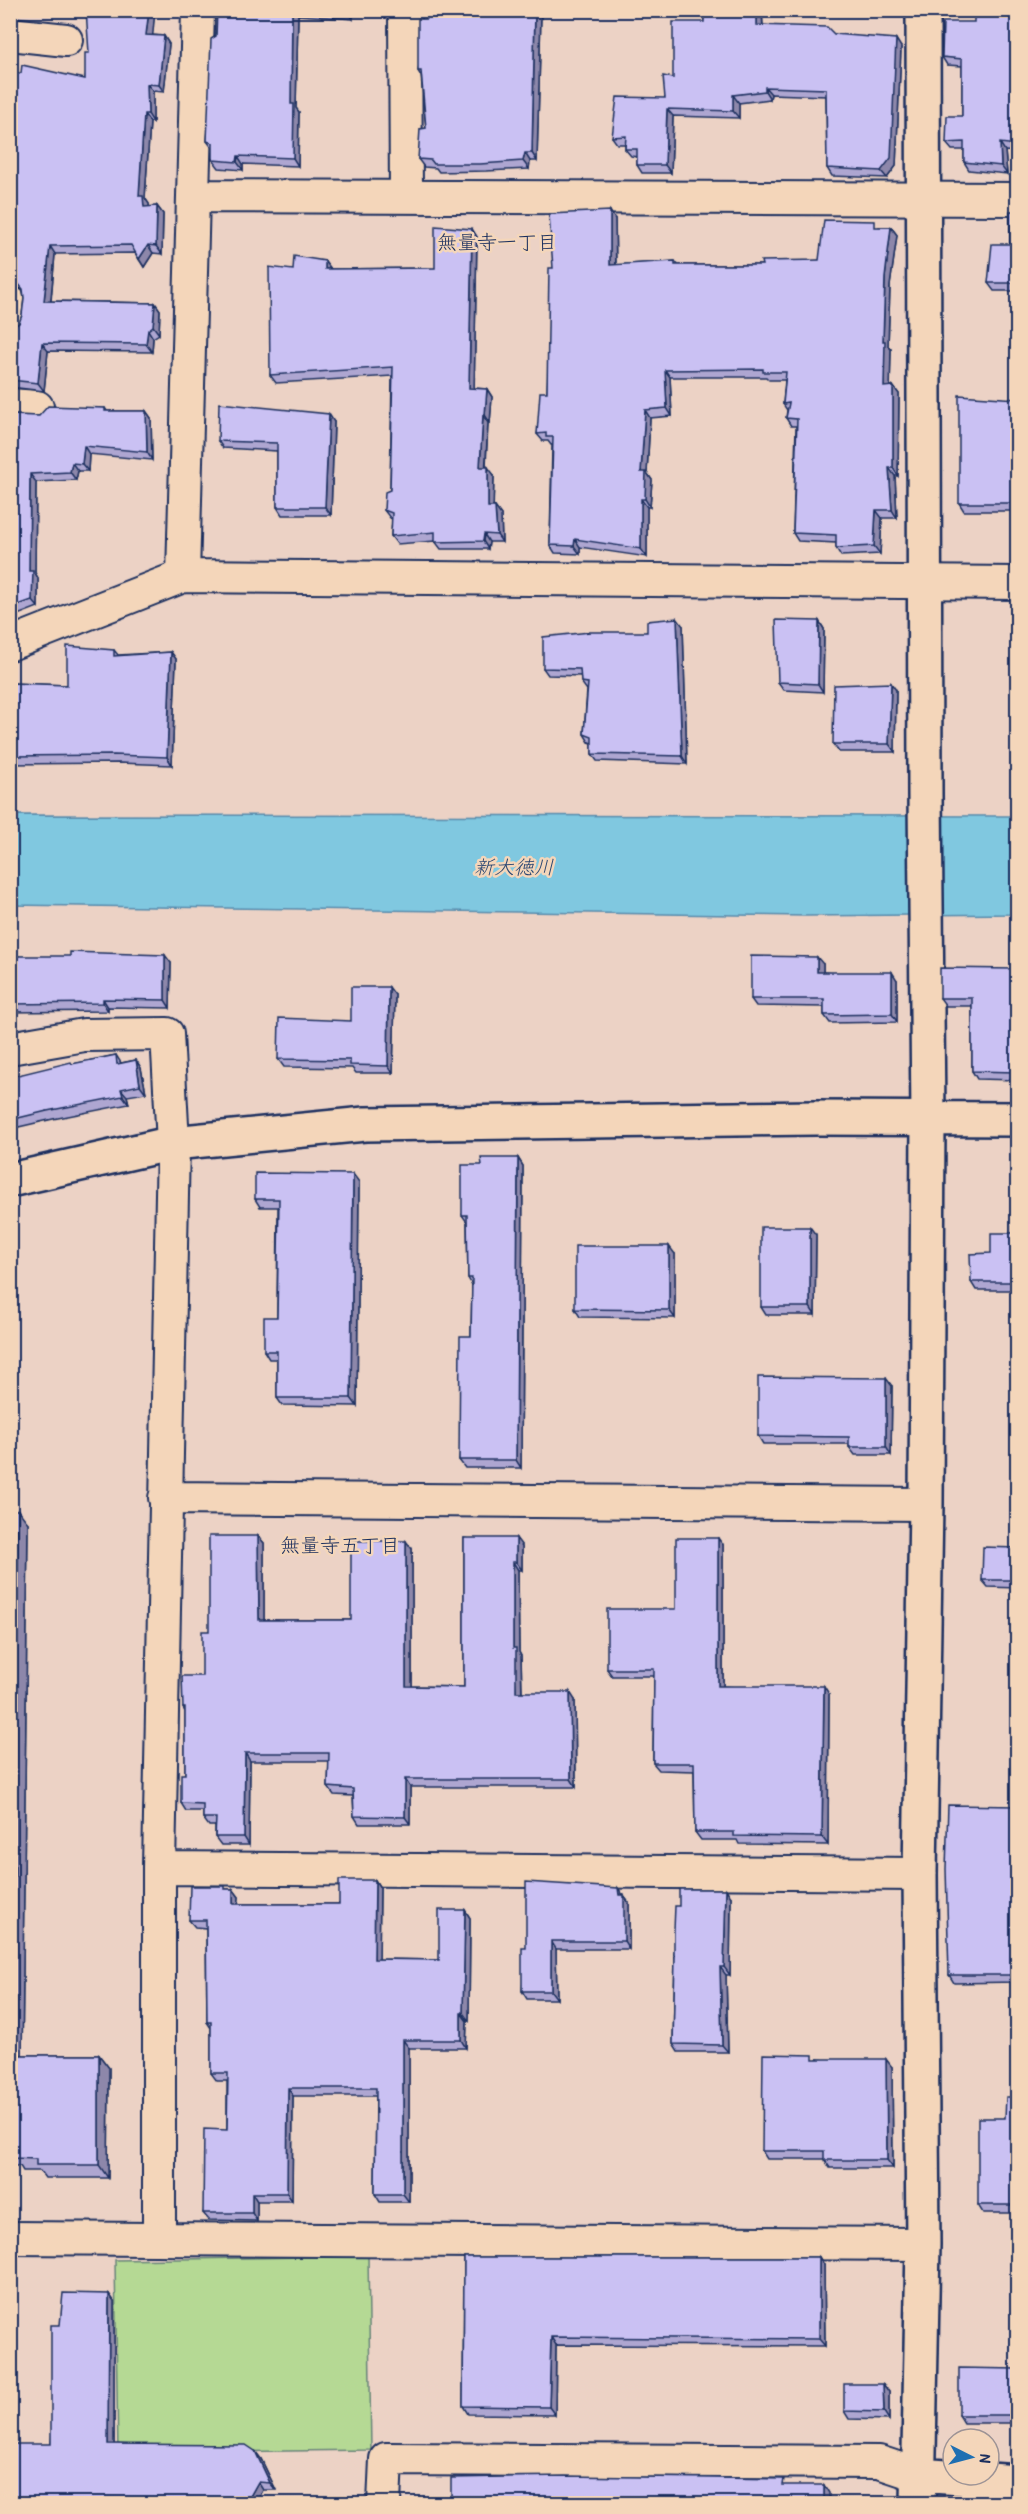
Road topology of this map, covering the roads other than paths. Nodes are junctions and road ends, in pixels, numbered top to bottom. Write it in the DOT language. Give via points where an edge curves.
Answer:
graph roads {
  1 [pos="198,10"];
  2 [pos="405,10"];
  3 [pos="923,10"];
  4 [pos="10,34"];
  5 [pos="66,40"];
  6 [pos="193,196"];
  7 [pos="406,197"];
  8 [pos="923,199"];
  9 [pos="1017,199"];
  10 [pos="183,576"];
  11 [pos="924,583"];
  12 [pos="1017,584"];
  13 [pos="10,644"];
  14 [pos="10,1048"];
  15 [pos="928,1119"];
  16 [pos="1017,1119"];
  17 [pos="173,1143"];
  18 [pos="10,1180"];
  19 [pos="165,1498"];
  20 [pos="926,1504"];
  21 [pos="159,1868"];
  22 [pos="920,1874"];
  23 [pos="159,2237"];
  24 [pos="10,2238"];
  25 [pos="923,2244"];
  26 [pos="1017,2482"];
  27 [pos="918,2489"];
  28 [pos="384,2504"];
  1 -- 6 [label="street"];
  2 -- 7 [label="street"];
  3 -- 8 [label="street"];
  4 -- 5 [label="street"];
  6 -- 7 [label="street"];
  6 -- 10 [label="street"];
  7 -- 8 [label="street"];
  8 -- 9 [label="street"];
  8 -- 11 [label="street"];
  10 -- 11 [label="street"];
  10 -- 13 [label="street"];
  11 -- 12 [label="street"];
  11 -- 15 [label="street"];
  14 -- 17 [label="street" via="84,1035 167,1034"];
  15 -- 16 [label="street"];
  15 -- 17 [label="street" via="365,1124"];
  15 -- 20 [label="street"];
  17 -- 18 [label="street"];
  17 -- 19 [label="street"];
  19 -- 20 [label="street"];
  19 -- 21 [label="street"];
  20 -- 22 [label="street"];
  21 -- 22 [label="street"];
  21 -- 23 [label="street"];
  22 -- 25 [label="street"];
  23 -- 24 [label="street"];
  23 -- 25 [label="street"];
  25 -- 27 [label="street"];
  26 -- 27 [label="street"];
  27 -- 28 [label="street" via="879,2462 386,2459"];
}
